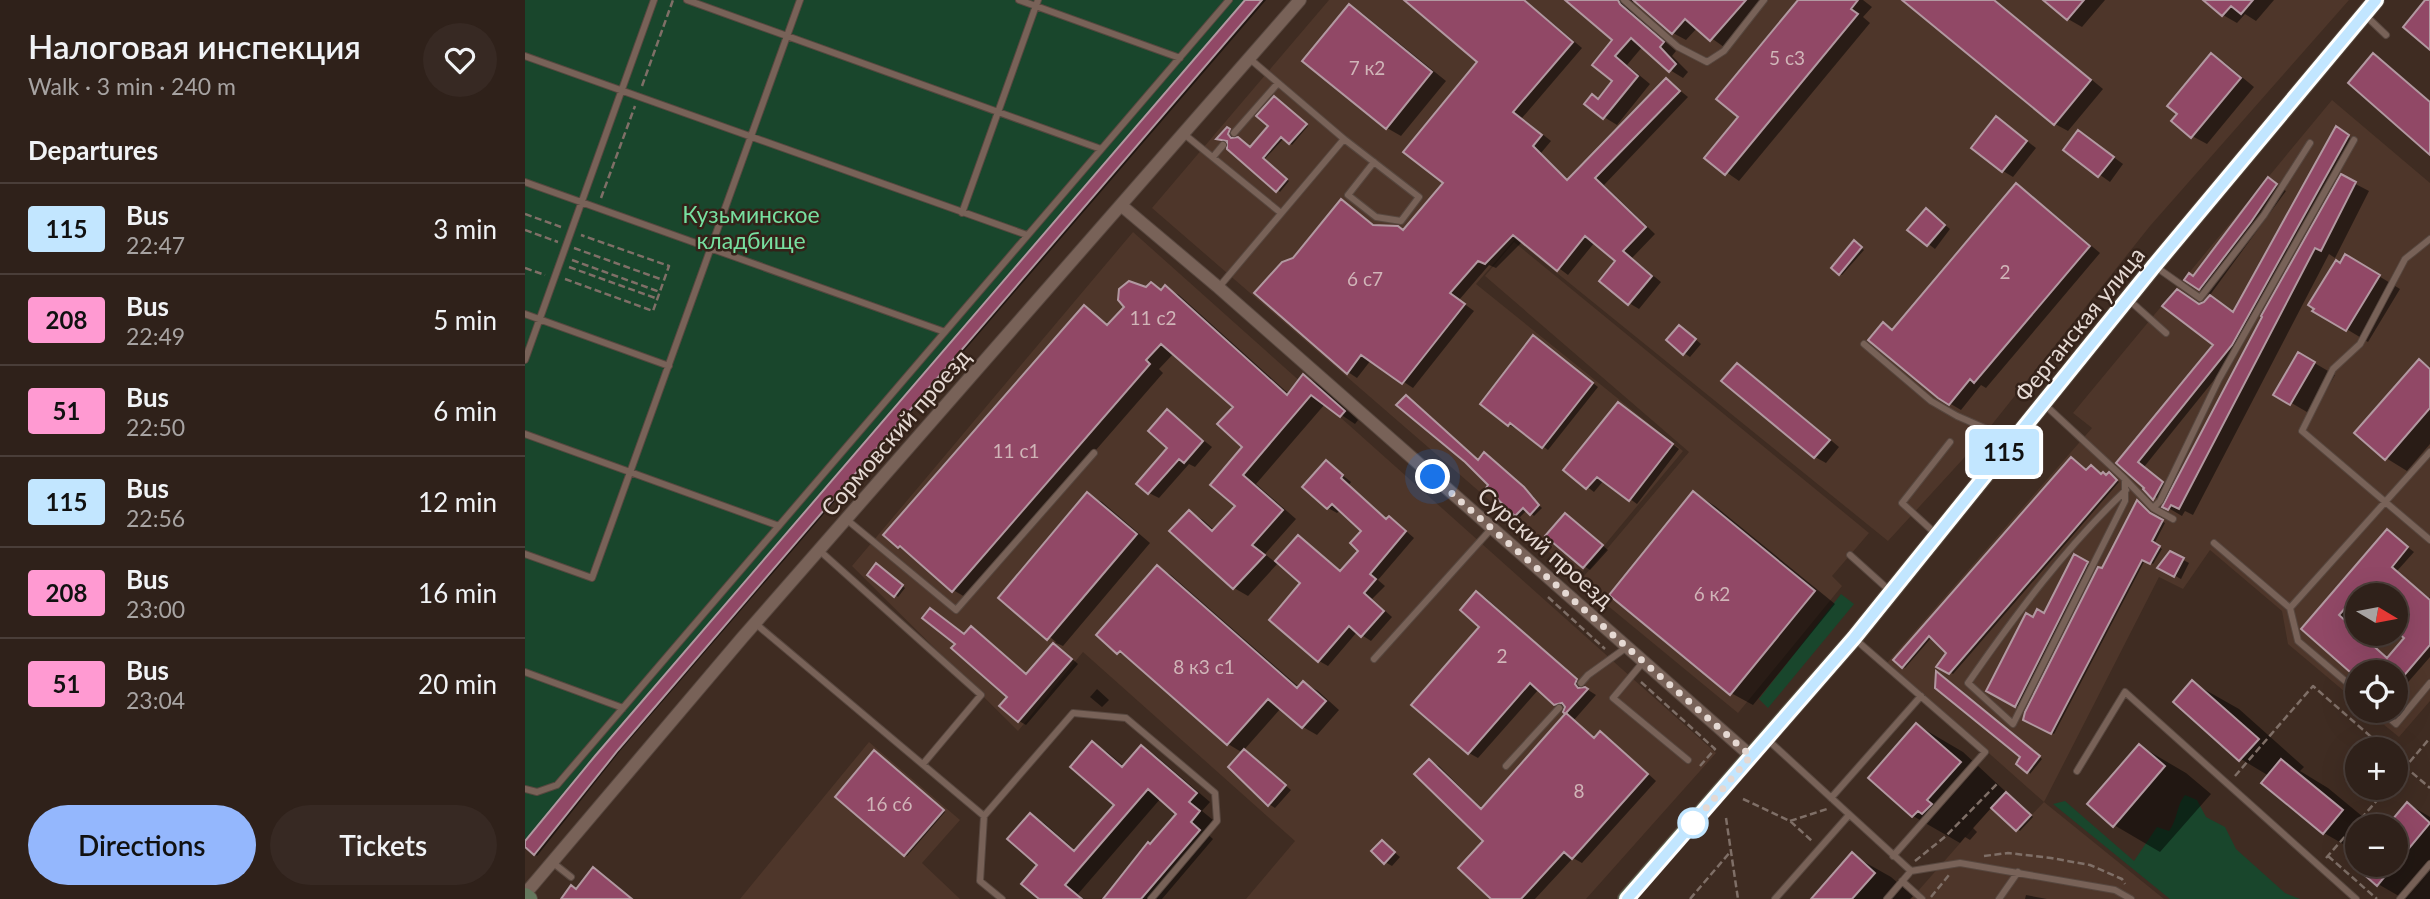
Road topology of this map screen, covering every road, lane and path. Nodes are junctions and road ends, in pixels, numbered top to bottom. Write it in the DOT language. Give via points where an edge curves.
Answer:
graph roads {
  1 [pos="654,0"];
  2 [pos="687,0"];
  3 [pos="800,0"];
  4 [pos="1019,0"];
  5 [pos="1229,0"];
  6 [pos="1300,0"];
  7 [pos="1624,0"];
  8 [pos="1764,0"];
  9 [pos="2375,0"];
  10 [pos="1037,3"];
  11 [pos="2364,14"];
  12 [pos="2386,35"];
  13 [pos="787,36"];
  14 [pos="525,56"];
  15 [pos="1179,58"];
  16 [pos="1250,59"];
  17 [pos="1278,83"];
  18 [pos="622,90"];
  19 [pos="998,112"];
  20 [pos="1234,133"];
  21 [pos="1184,134"];
  22 [pos="751,137"];
  23 [pos="1344,139"];
  24 [pos="2354,140"];
  25 [pos="2310,143"];
  26 [pos="1223,145"];
  27 [pos="1101,149"];
  28 [pos="1213,157"];
  29 [pos="1374,162"];
  30 [pos="525,182"];
  31 [pos="571,198"];
  32 [pos="582,202"];
  33 [pos="1122,205"];
  34 [pos="962,213"];
  35 [pos="1281,213"];
  36 [pos="525,214"];
  37 [pos="561,227"];
  38 [pos="525,230"];
  39 [pos="571,231"];
  40 [pos="1027,235"];
  41 [pos="2430,239"];
  42 [pos="566,245"];
  43 [pos="711,248"];
  44 [pos="561,260"];
  45 [pos="2154,266"];
  46 [pos="525,268"];
  47 [pos="555,277"];
  48 [pos="664,280"];
  49 [pos="1218,287"];
  50 [pos="660,292"];
  51 [pos="658,299"];
  52 [pos="2128,299"];
  53 [pos="525,314"];
  54 [pos="540,319"];
  55 [pos="945,332"];
  56 [pos="2166,332"];
  57 [pos="1864,344"];
  58 [pos="525,360"];
  59 [pos="669,366"];
  60 [pos="2044,404"];
  61 [pos="525,434"];
  62 [pos="2014,441"];
  63 [pos="1950,442"];
  64 [pos="2430,452"];
  65 [pos="1094,453"];
  66 [pos="630,472"];
  67 [pos="2125,479"];
  68 [pos="2126,490"];
  69 [pos="2385,502"];
  70 [pos="2154,508"];
  71 [pos="846,519"];
  72 [pos="2173,519"];
  73 [pos="779,526"];
  74 [pos="1492,528"];
  75 [pos="1937,535"];
  76 [pos="2430,540"];
  77 [pos="2214,543"];
  78 [pos="820,551"];
  79 [pos="525,554"];
  80 [pos="1850,555"];
  81 [pos="1891,592"];
  82 [pos="2290,608"];
  83 [pos="755,623"];
  84 [pos="1854,638"];
  85 [pos="1627,647"];
  86 [pos="1374,659"];
  87 [pos="1644,661"];
  88 [pos="525,672"];
  89 [pos="2345,681"];
  90 [pos="1581,683"];
  91 [pos="2430,684"];
  92 [pos="1921,696"];
  93 [pos="623,708"];
  94 [pos="1559,708"];
  95 [pos="2408,710"];
  96 [pos="2371,737"];
  97 [pos="2430,738"];
  98 [pos="1766,739"];
  99 [pos="1751,756"];
  100 [pos="1688,760"];
  101 [pos="923,764"];
  102 [pos="2408,764"];
  103 [pos="1506,766"];
  104 [pos="2408,770"];
  105 [pos="2077,771"];
  106 [pos="1999,782"];
  107 [pos="2228,784"];
  108 [pos="2430,788"];
  109 [pos="525,789"];
  110 [pos="1743,799"];
  111 [pos="1831,799"];
  112 [pos="2377,800"];
  113 [pos="1841,808"];
  114 [pos="1849,815"];
  115 [pos="984,816"];
  116 [pos="1726,818"];
  117 [pos="1790,821"];
  118 [pos="1820,848"];
  119 [pos="1731,850"];
  120 [pos="1893,856"];
  121 [pos="2328,856"];
  122 [pos="552,862"];
  123 [pos="2430,864"];
  124 [pos="2320,866"];
  125 [pos="1909,870"];
  126 [pos="2018,872"];
  127 [pos="571,877"];
  128 [pos="1902,881"];
  129 [pos="525,895"];
  130 [pos="529,899"];
  131 [pos="1002,899"];
  132 [pos="1151,899"];
  133 [pos="1626,899"];
  134 [pos="1690,899"];
  135 [pos="1738,899"];
  136 [pos="1775,899"];
  137 [pos="1887,899"];
  138 [pos="1922,899"];
  139 [pos="1999,899"];
  140 [pos="2131,899"];
  141 [pos="2356,899"];
  142 [pos="2377,899"];
  143 [pos="2400,899"];
  1 -- 18 [label="lane"];
  2 -- 13 [label="lane"];
  3 -- 13 [label="lane"];
  4 -- 10 [label="lane"];
  5 -- 15 [label="lane"];
  6 -- 16 [label="street, Сормовский проезд"];
  7 -- 8 [label="lane" via="1678,47 1707,62 1724,51"];
  9 -- 11 [label="street, Ферганская улица"];
  10 -- 15 [label="lane"];
  10 -- 19 [label="lane"];
  11 -- 12 [label="lane"];
  11 -- 45 [label="street, Ферганская улица"];
  13 -- 19 [label="lane"];
  13 -- 22 [label="lane"];
  14 -- 18 [label="lane"];
  15 -- 27 [label="lane"];
  16 -- 17 [label="lane"];
  16 -- 21 [label="street, Сормовский проезд"];
  17 -- 20 [label="lane"];
  17 -- 23 [label="lane"];
  18 -- 22 [label="lane"];
  18 -- 32 [label="lane"];
  19 -- 27 [label="lane"];
  19 -- 34 [label="lane"];
  21 -- 28 [label="lane"];
  21 -- 33 [label="street, Сормовский проезд"];
  22 -- 34 [label="lane"];
  22 -- 43 [label="lane"];
  23 -- 29 [label="lane"];
  23 -- 35 [label="lane"];
  24 -- 70 [label="lane" via="2219,379"];
  25 -- 45 [label="lane" via="2265,215 2200,298"];
  26 -- 28 [label="lane"];
  27 -- 40 [label="lane"];
  28 -- 35 [label="lane"];
  29 -- 29 [label="lane" via="1419,197 1401,220 1376,217 1348,195"];
  30 -- 31 [label="lane"];
  31 -- 32 [label="lane"];
  31 -- 37 [label="path"];
  32 -- 39 [label="lane"];
  32 -- 43 [label="lane"];
  33 -- 49 [label="street, Сурский проезд"];
  33 -- 71 [label="street, Сормовский проезд"];
  34 -- 40 [label="lane"];
  35 -- 49 [label="lane"];
  36 -- 37 [label="path"];
  37 -- 39 [label="path"];
  38 -- 42 [label="path"];
  39 -- 42 [label="lane"];
  39 -- 48 [label="path" via="669,266"];
  40 -- 55 [label="lane"];
  41 -- 69 [label="lane" via="2405,259 2360,344 2333,369 2302,431"];
  42 -- 44 [label="lane"];
  42 -- 48 [label="path"];
  43 -- 55 [label="lane"];
  43 -- 59 [label="lane"];
  44 -- 47 [label="lane"];
  44 -- 50 [label="path"];
  44 -- 51 [label="path"];
  45 -- 52 [label="street, Ферганская улица"];
  46 -- 47 [label="path"];
  47 -- 51 [label="path" via="653,311"];
  47 -- 54 [label="lane"];
  48 -- 50 [label="path"];
  49 -- 74 [label="street, Сурский проезд"];
  50 -- 51 [label="path"];
  52 -- 56 [label="lane"];
  52 -- 60 [label="street, Ферганская улица"];
  53 -- 54 [label="lane"];
  54 -- 58 [label="lane"];
  54 -- 59 [label="lane"];
  55 -- 73 [label="lane"];
  57 -- 62 [label="lane" via="1931,401"];
  59 -- 66 [label="lane"];
  60 -- 62 [label="street, Ферганская улица"];
  60 -- 67 [label="lane"];
  61 -- 66 [label="lane"];
  62 -- 75 [label="street, Ферганская улица"];
  63 -- 75 [label="lane" via="1902,503"];
  64 -- 69 [label="lane"];
  65 -- 71 [label="lane" via="955,610"];
  66 -- 73 [label="lane"];
  66 -- 79 [label="lane" via="592,578"];
  67 -- 68 [label="lane"];
  67 -- 70 [label="lane"];
  68 -- 68 [label="lane" via="2125,501 2013,724 1968,682 2019,611"];
  69 -- 76 [label="lane"];
  69 -- 82 [label="lane"];
  70 -- 72 [label="lane"];
  71 -- 78 [label="street, Сормовский проезд"];
  73 -- 93 [label="lane"];
  74 -- 85 [label="street, Сурский проезд"];
  74 -- 86 [label="lane"];
  75 -- 81 [label="street, Ферганская улица"];
  77 -- 82 [label="lane"];
  78 -- 83 [label="street, Сормовский проезд"];
  78 -- 101 [label="lane" via="981,695"];
  80 -- 81 [label="lane"];
  81 -- 84 [label="street, Ферганская улица"];
  82 -- 89 [label="lane" via="2298,641"];
  83 -- 101 [label="lane"];
  83 -- 122 [label="street, Сормовский проезд"];
  84 -- 92 [label="lane"];
  84 -- 98 [label="street, Ферганская улица"];
  85 -- 87 [label="street, Сурский проезд"];
  85 -- 90 [label="lane"];
  87 -- 99 [label="street, Сурский проезд"];
  87 -- 100 [label="lane" via="1613,698"];
  88 -- 93 [label="lane"];
  91 -- 95 [label="lane"];
  92 -- 111 [label="lane"];
  92 -- 120 [label="lane" via="1985,752"];
  93 -- 109 [label="lane" via="557,785 537,792"];
  94 -- 103 [label="lane"];
  96 -- 107 [label="path" via="2313,686"];
  97 -- 102 [label="path"];
  98 -- 99 [label="street, Ферганская улица"];
  98 -- 111 [label="lane"];
  99 -- 133 [label="street, Ферганская улица"];
  101 -- 115 [label="lane"];
  104 -- 108 [label="path"];
  105 -- 107 [label="lane" via="2125,692"];
  106 -- 125 [label="path"];
  107 -- 124 [label="lane"];
  110 -- 117 [label="path"];
  111 -- 113 [label="lane"];
  112 -- 121 [label="path"];
  113 -- 114 [label="lane"];
  113 -- 117 [label="path"];
  114 -- 118 [label="lane"];
  114 -- 120 [label="lane"];
  115 -- 131 [label="lane" via="980,881"];
  115 -- 132 [label="lane" via="1073,713 1126,718 1215,793 1217,821"];
  116 -- 119 [label="path"];
  117 -- 118 [label="path"];
  118 -- 136 [label="lane"];
  119 -- 134 [label="path"];
  119 -- 135 [label="path"];
  120 -- 125 [label="lane"];
  121 -- 124 [label="path"];
  121 -- 142 [label="path"];
  122 -- 127 [label="lane"];
  122 -- 129 [label="street, Сормовский проезд"];
  123 -- 143 [label="lane"];
  124 -- 141 [label="lane"];
  125 -- 126 [label="lane" via="1960,863"];
  125 -- 128 [label="lane"];
  126 -- 139 [label="lane"];
  126 -- 140 [label="lane" via="2115,890"];
  128 -- 137 [label="lane"];
  128 -- 138 [label="lane"];
  129 -- 130 [label="street"];
}
